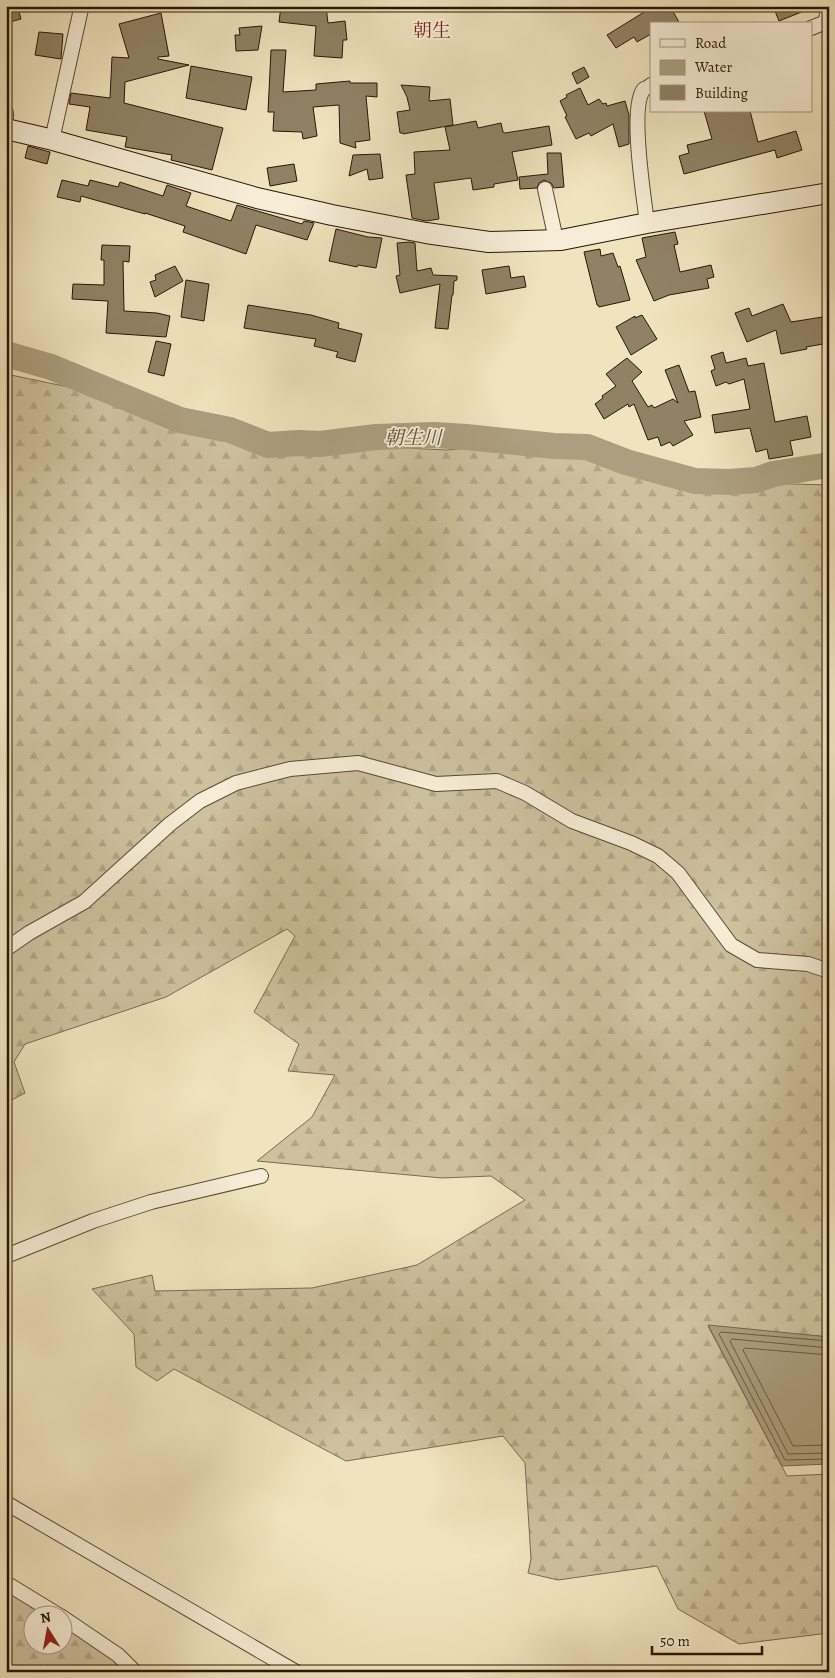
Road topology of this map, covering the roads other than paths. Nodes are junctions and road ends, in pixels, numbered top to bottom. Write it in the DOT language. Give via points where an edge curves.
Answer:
graph roads {
  1 [pos="825,6"];
  2 [pos="81,8"];
  3 [pos="812,28"];
  4 [pos="650,86"];
  5 [pos="6,113"];
  6 [pos="6,118"];
  7 [pos="6,129"];
  8 [pos="52,140"];
  9 [pos="545,189"];
  10 [pos="829,193"];
  11 [pos="647,223"];
  12 [pos="556,240"];
  13 [pos="6,949"];
  14 [pos="829,971"];
  15 [pos="261,1176"];
  16 [pos="6,1256"];
  17 [pos="6,1503"];
  18 [pos="6,1582"];
  19 [pos="45,1606"];
  20 [pos="72,1624"];
  21 [pos="135,1672"];
  22 [pos="296,1672"];
  1 -- 3 [label="street" via="826,22"];
  2 -- 8 [label="street"];
  4 -- 11 [label="street" via="644,89 639,100 637,128"];
  5 -- 6 [label="street"];
  7 -- 8 [label="street"];
  8 -- 12 [label="street" via="257,198 332,215 489,242"];
  9 -- 12 [label="street"];
  10 -- 11 [label="street"];
  11 -- 12 [label="street"];
  13 -- 14 [label="street" via="84,902 200,801 236,783 290,769 358,763 436,784 497,781 525,793 572,821 631,842 658,856 678,873 731,945 757,960 808,964"];
  15 -- 16 [label="street" via="150,1202"];
  17 -- 22 [label="street"];
  18 -- 19 [label="street"];
  20 -- 21 [label="street" via="118,1655"];
}
